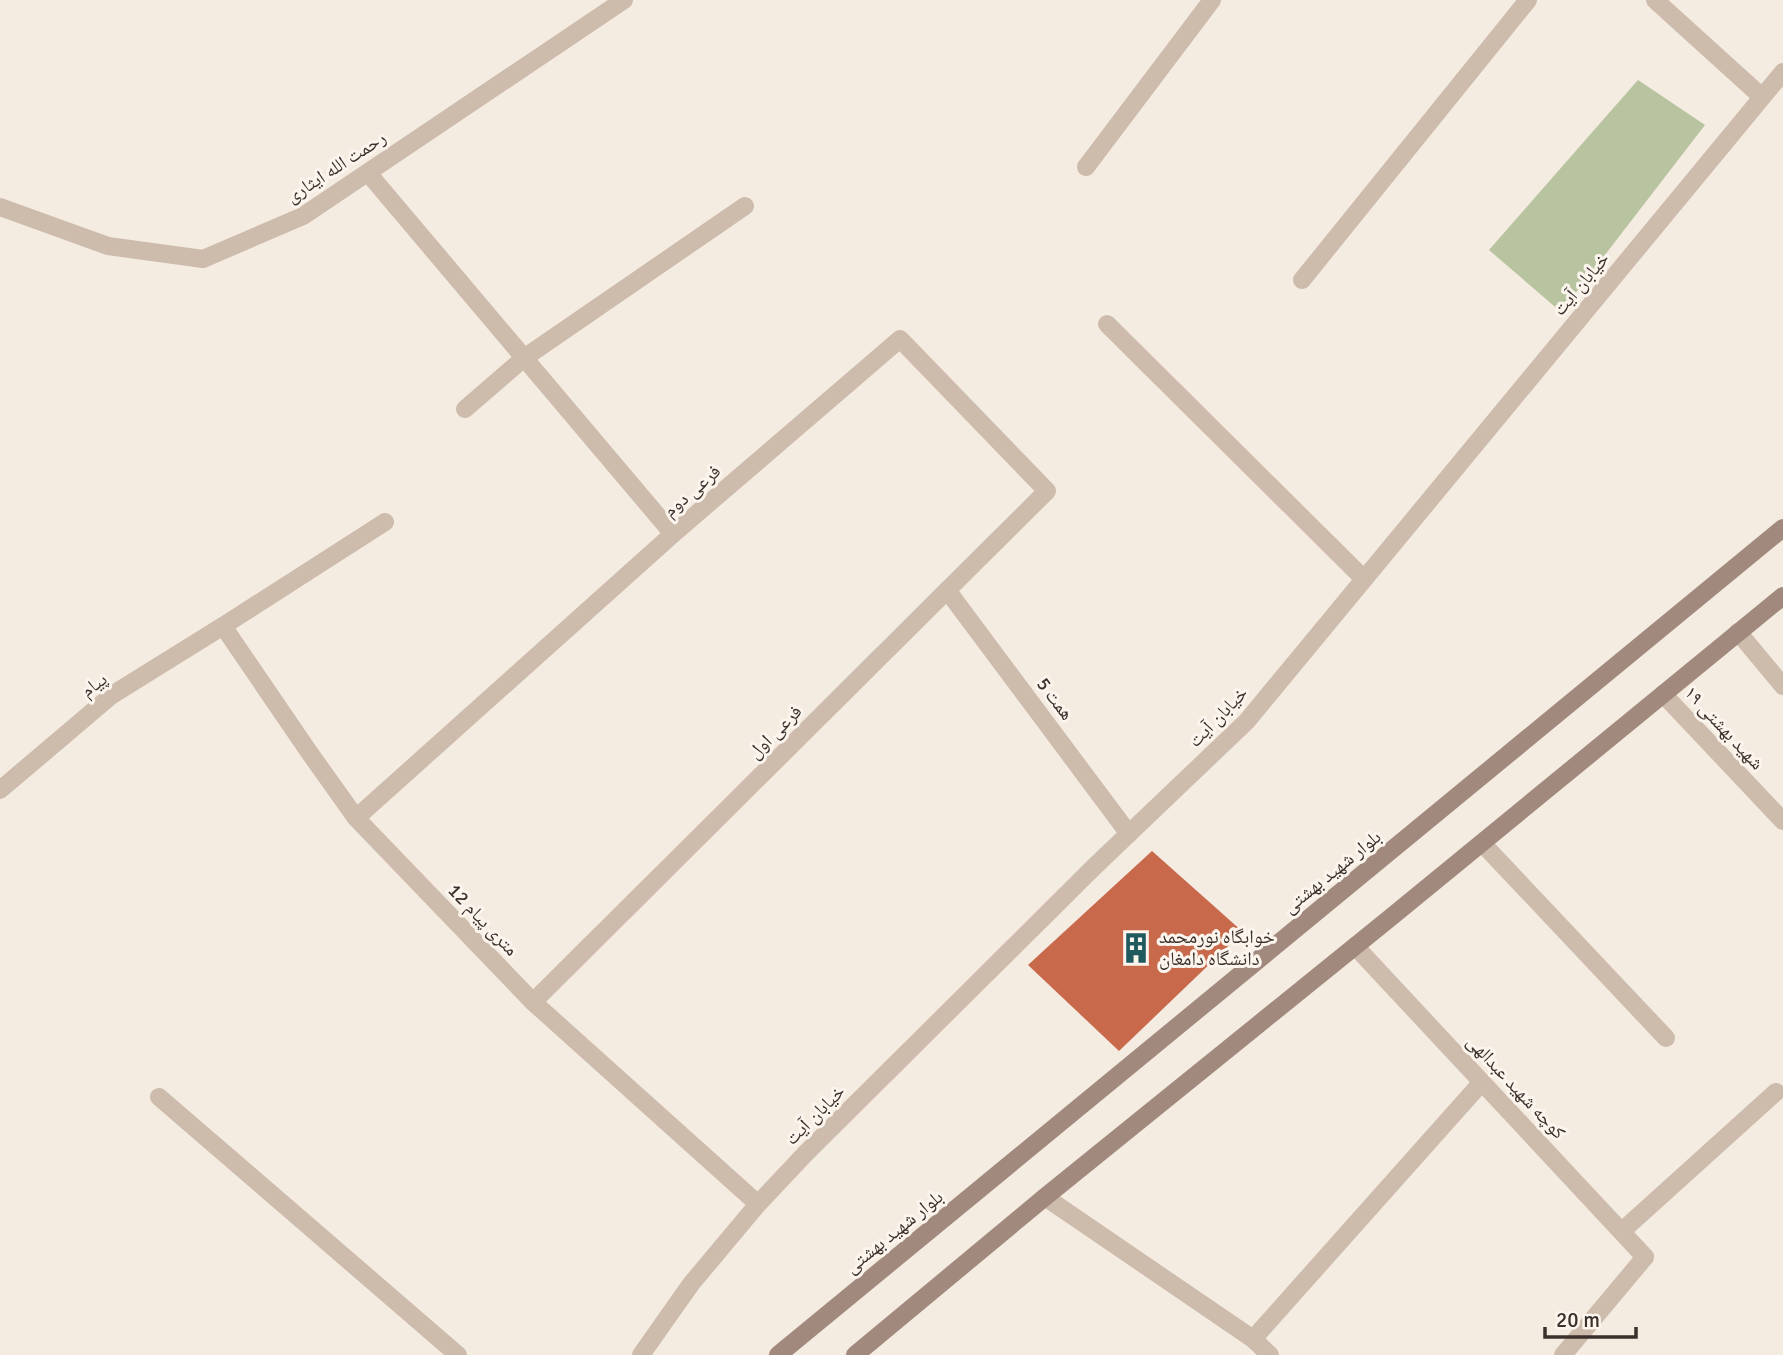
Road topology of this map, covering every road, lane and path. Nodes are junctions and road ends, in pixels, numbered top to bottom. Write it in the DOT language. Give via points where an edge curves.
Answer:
graph roads {
  1 [pos="624,0"];
  2 [pos="1212,0"];
  3 [pos="1528,0"];
  4 [pos="1655,0"];
  5 [pos="1783,72"];
  6 [pos="1762,97"];
  7 [pos="1086,167"];
  8 [pos="368,173"];
  9 [pos="0,206"];
  10 [pos="745,206"];
  11 [pos="1302,279"];
  12 [pos="1107,324"];
  13 [pos="524,358"];
  14 [pos="465,409"];
  15 [pos="1047,491"];
  16 [pos="385,522"];
  17 [pos="1783,528"];
  18 [pos="673,534"];
  19 [pos="1364,579"];
  20 [pos="947,590"];
  21 [pos="1783,596"];
  22 [pos="223,626"];
  23 [pos="1738,632"];
  24 [pos="1783,686"];
  25 [pos="1663,694"];
  26 [pos="0,790"];
  27 [pos="356,818"];
  28 [pos="1783,821"];
  29 [pos="1129,834"];
  30 [pos="1482,843"];
  31 [pos="1355,946"];
  32 [pos="533,1002"];
  33 [pos="1666,1038"];
  34 [pos="1482,1082"];
  35 [pos="1776,1092"];
  36 [pos="159,1097"];
  37 [pos="1045,1197"];
  38 [pos="758,1204"];
  39 [pos="1622,1231"];
  40 [pos="1253,1339"];
  41 [pos="641,1354"];
  42 [pos="458,1355"];
  43 [pos="778,1355"];
  44 [pos="855,1355"];
  45 [pos="1270,1355"];
  46 [pos="1563,1355"];
  1 -- 8 [label="street, رحمت الله ایثاری"];
  2 -- 7 [label="street"];
  3 -- 11 [label="street"];
  4 -- 6 [label="street"];
  5 -- 6 [label="street, خیابان آیت"];
  6 -- 19 [label="street, خیابان آیت"];
  8 -- 9 [label="street, رحمت الله ایثاری" via="303,216 203,259 108,246"];
  8 -- 13 [label="street"];
  10 -- 13 [label="street"];
  12 -- 19 [label="street"];
  13 -- 14 [label="street"];
  13 -- 18 [label="street"];
  15 -- 18 [label="street, فرعی دوم" via="900,339"];
  15 -- 20 [label="street, فرعی اول"];
  16 -- 22 [label="street, پیام"];
  17 -- 43 [label="main road, بلوار شهید بهشتی"];
  18 -- 27 [label="street, فرعی دوم"];
  19 -- 29 [label="street, خیابان آیت" via="1247,721"];
  20 -- 29 [label="street, 5 همت"];
  20 -- 32 [label="street, فرعی اول"];
  21 -- 23 [label="main road"];
  22 -- 26 [label="street, پیام" via="112,695"];
  22 -- 27 [label="street, 12 متری پیام"];
  23 -- 24 [label="street"];
  23 -- 25 [label="main road"];
  25 -- 28 [label="street, شهید بهشتی ۱۹"];
  25 -- 30 [label="main road"];
  27 -- 32 [label="street, 12 متری پیام"];
  29 -- 38 [label="street, خیابان آیت"];
  30 -- 31 [label="main road"];
  30 -- 33 [label="street"];
  31 -- 34 [label="street, کوچه شهید عبدالهی"];
  31 -- 37 [label="main road"];
  32 -- 38 [label="street, 12 متری پیام"];
  34 -- 39 [label="street, کوچه شهید عبدالهی"];
  34 -- 40 [label="street"];
  35 -- 39 [label="street"];
  36 -- 42 [label="street"];
  37 -- 40 [label="street"];
  37 -- 44 [label="main road"];
  38 -- 41 [label="street, خیابان آیت" via="691,1284"];
  39 -- 46 [label="street, کوچه شهید عبدالهی" via="1645,1257"];
  40 -- 45 [label="street"];
}
